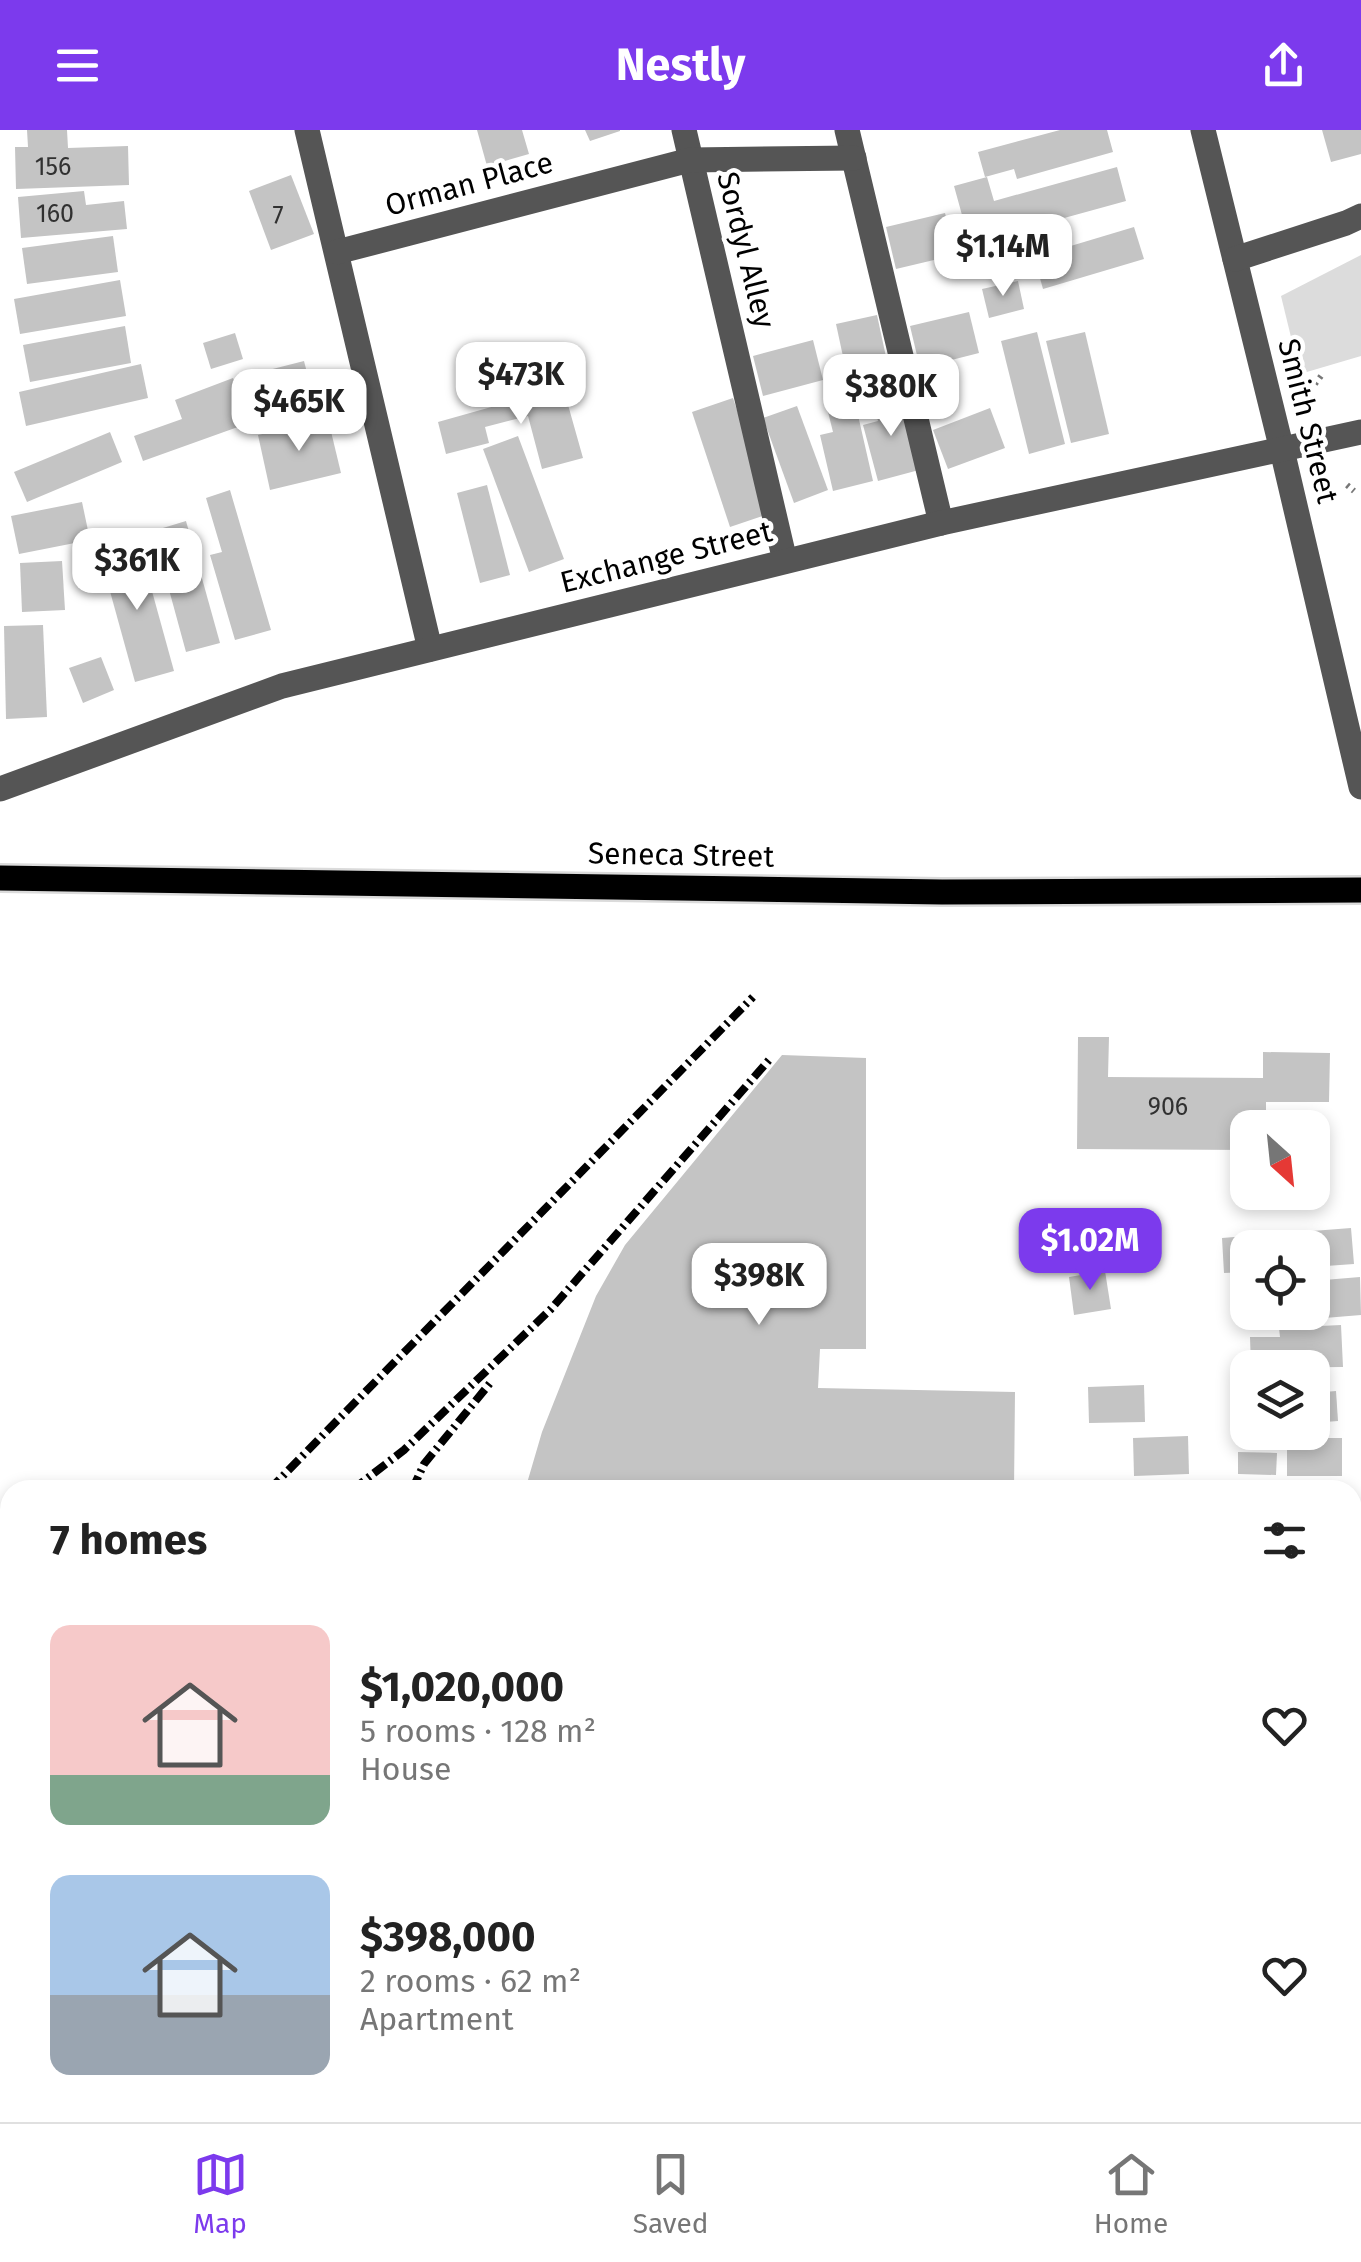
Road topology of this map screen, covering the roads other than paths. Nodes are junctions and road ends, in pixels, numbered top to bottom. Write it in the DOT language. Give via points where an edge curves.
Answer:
graph roads {
  1 [pos="307,130"];
  2 [pos="684,130"];
  3 [pos="847,130"];
  4 [pos="1203,130"];
  5 [pos="854,158"];
  6 [pos="690,160"];
  7 [pos="1361,216"];
  8 [pos="337,252"];
  9 [pos="1235,259"];
  10 [pos="1361,432"];
  11 [pos="1282,450"];
  12 [pos="941,523"];
  13 [pos="785,561"];
  14 [pos="430,649"];
  15 [pos="1361,787"];
  16 [pos="0,789"];
  17 [pos="0,878"];
  18 [pos="1361,890"];
  1 -- 8 [label="street"];
  2 -- 6 [label="street, Sordyl Alley"];
  3 -- 5 [label="street"];
  4 -- 9 [label="street, Smith Street"];
  5 -- 6 [label="street, Orman Place"];
  5 -- 12 [label="street"];
  6 -- 8 [label="street, Orman Place"];
  6 -- 13 [label="street, Sordyl Alley"];
  7 -- 9 [label="street"];
  8 -- 14 [label="street"];
  9 -- 11 [label="street, Smith Street"];
  10 -- 11 [label="street, Exchange Street"];
  11 -- 12 [label="street, Exchange Street"];
  11 -- 15 [label="street, Smith Street"];
  12 -- 13 [label="street, Exchange Street"];
  13 -- 14 [label="street, Exchange Street"];
  14 -- 16 [label="street, Exchange Street" via="282,686"];
  17 -- 18 [label="main road, Seneca Street" via="942,892"];
}
